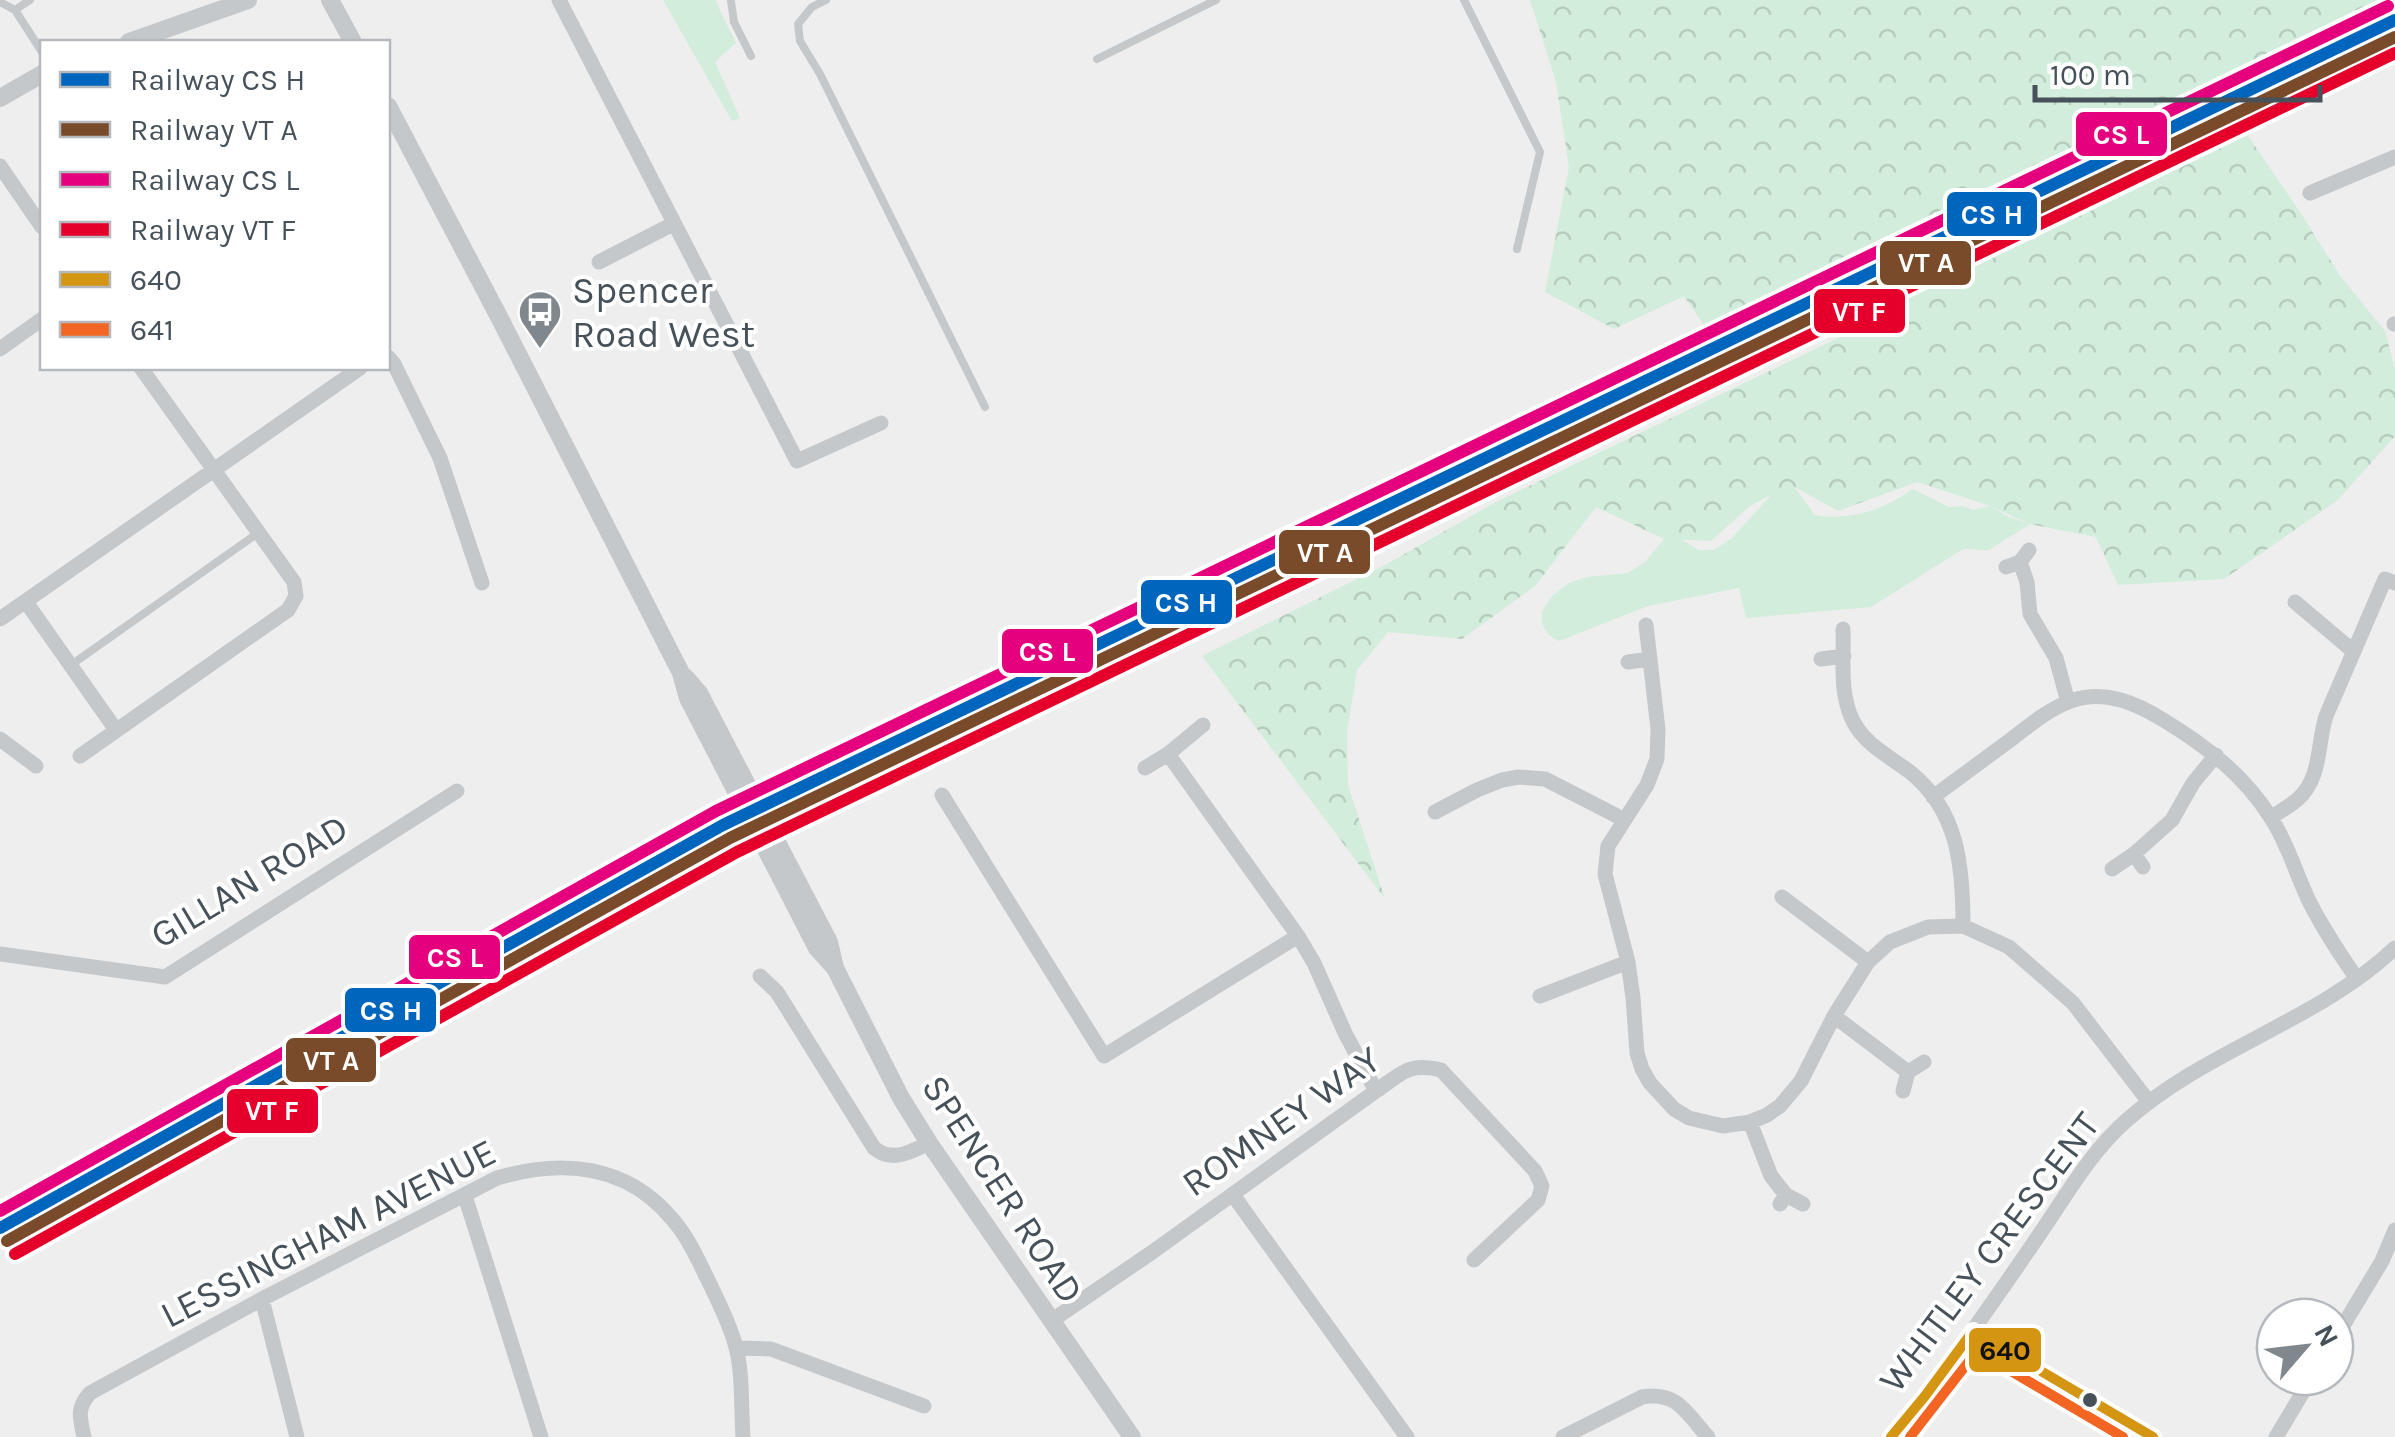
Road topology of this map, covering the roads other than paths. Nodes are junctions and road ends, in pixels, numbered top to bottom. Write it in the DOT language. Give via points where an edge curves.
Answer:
graph roads {
  1 [pos="30,0"];
  2 [pos="330,0"];
  3 [pos="559,0"];
  4 [pos="732,0"];
  5 [pos="826,0"];
  6 [pos="1216,0"];
  7 [pos="1464,0"];
  8 [pos="242,1"];
  9 [pos="0,2"];
  10 [pos="15,10"];
  11 [pos="134,40"];
  12 [pos="352,40"];
  13 [pos="40,49"];
  14 [pos="751,56"];
  15 [pos="1097,59"];
  16 [pos="40,75"];
  17 [pos="0,98"];
  18 [pos="390,110"];
  19 [pos="2395,157"];
  20 [pos="0,166"];
  21 [pos="2310,193"];
  22 [pos="40,224"];
  23 [pos="673,224"];
  24 [pos="1517,249"];
  25 [pos="599,262"];
  26 [pos="40,320"];
  27 [pos="0,349"];
  28 [pos="390,359"];
  29 [pos="142,370"];
  30 [pos="357,370"];
  31 [pos="985,407"];
  32 [pos="881,423"];
  33 [pos="212,470"];
  34 [pos="258,533"];
  35 [pos="2018,560"];
  36 [pos="482,583"];
  37 [pos="2395,583"];
  38 [pos="26,602"];
  39 [pos="2294,602"];
  40 [pos="0,619"];
  41 [pos="1646,626"];
  42 [pos="1842,629"];
  43 [pos="2353,651"];
  44 [pos="1844,656"];
  45 [pos="1650,659"];
  46 [pos="1821,659"];
  47 [pos="1628,662"];
  48 [pos="72,665"];
  49 [pos="2068,702"];
  50 [pos="1203,725"];
  51 [pos="116,730"];
  52 [pos="0,739"];
  53 [pos="1168,754"];
  54 [pos="80,756"];
  55 [pos="2216,756"];
  56 [pos="36,766"];
  57 [pos="1145,768"];
  58 [pos="1449,785"];
  59 [pos="457,791"];
  60 [pos="942,796"];
  61 [pos="1933,797"];
  62 [pos="1458,800"];
  63 [pos="1435,812"];
  64 [pos="2271,818"];
  65 [pos="1623,819"];
  66 [pos="2112,869"];
  67 [pos="1782,897"];
  68 [pos="1963,926"];
  69 [pos="1298,936"];
  70 [pos="2395,948"];
  71 [pos="0,954"];
  72 [pos="1628,962"];
  73 [pos="1868,962"];
  74 [pos="760,976"];
  75 [pos="2358,980"];
  76 [pos="1540,996"];
  77 [pos="1834,1016"];
  78 [pos="1924,1062"];
  79 [pos="1908,1072"];
  80 [pos="1376,1090"];
  81 [pos="1902,1091"];
  82 [pos="2149,1102"];
  83 [pos="1750,1122"];
  84 [pos="928,1143"];
  85 [pos="1233,1195"];
  86 [pos="465,1196"];
  87 [pos="1802,1204"];
  88 [pos="2395,1230"];
  89 [pos="1474,1260"];
  90 [pos="2388,1265"];
  91 [pos="262,1299"];
  92 [pos="2355,1311"];
  93 [pos="1050,1321"];
  94 [pos="1973,1331"];
  95 [pos="737,1348"];
  96 [pos="2300,1397"];
  97 [pos="924,1406"];
  98 [pos="84,1437"];
  99 [pos="298,1437"];
  100 [pos="541,1437"];
  101 [pos="744,1437"];
  102 [pos="1132,1437"];
  103 [pos="1407,1437"];
  104 [pos="1563,1437"];
  105 [pos="1708,1437"];
  106 [pos="1890,1437"];
  107 [pos="2153,1437"];
  108 [pos="2276,1437"];
  1 -- 10 [label="lane"];
  2 -- 12 [label="street"];
  3 -- 23 [label="street"];
  4 -- 14 [label="lane" via="734,22"];
  5 -- 31 [label="lane" via="798,24 800,41"];
  6 -- 15 [label="lane"];
  7 -- 24 [label="lane" via="1540,152"];
  8 -- 11 [label="street"];
  9 -- 10 [label="lane"];
  10 -- 13 [label="lane"];
  16 -- 17 [label="street"];
  18 -- 84 [label="street, SPENCER ROAD" via="688,698 782,867 817,948 835,968"];
  19 -- 21 [label="street"];
  20 -- 22 [label="street"];
  23 -- 25 [label="street"];
  23 -- 32 [label="street" via="798,461"];
  26 -- 27 [label="street"];
  28 -- 36 [label="street" via="440,458"];
  29 -- 33 [label="street"];
  30 -- 33 [label="street"];
  33 -- 34 [label="street"];
  33 -- 38 [label="street"];
  34 -- 48 [label="lane"];
  34 -- 51 [label="street" via="294,582 288,610"];
  35 -- 49 [label="street" via="2030,614 2056,658"];
  37 -- 43 [label="street" via="2385,579"];
  38 -- 40 [label="street"];
  38 -- 48 [label="street"];
  39 -- 43 [label="street"];
  41 -- 45 [label="street"];
  42 -- 44 [label="street"];
  43 -- 64 [label="street" via="2321,732 2313,778"];
  44 -- 46 [label="street"];
  44 -- 61 [label="street" via="1853,722"];
  45 -- 47 [label="street"];
  45 -- 65 [label="street" via="1657,759"];
  48 -- 51 [label="street"];
  49 -- 55 [label="street" via="2128,702"];
  49 -- 61 [label="street"];
  50 -- 53 [label="street"];
  51 -- 54 [label="street"];
  52 -- 56 [label="street"];
  53 -- 57 [label="street"];
  53 -- 69 [label="street"];
  55 -- 64 [label="street"];
  55 -- 66 [label="street" via="2139,861"];
  58 -- 62 [label="street"];
  59 -- 71 [label="street, GILLAN ROAD" via="165,977"];
  60 -- 69 [label="street" via="1104,1056"];
  61 -- 68 [label="street" via="1960,861"];
  62 -- 63 [label="street"];
  62 -- 65 [label="street" via="1502,780 1545,779"];
  64 -- 75 [label="street" via="2320,922"];
  65 -- 72 [label="street" via="1608,846 1604,874"];
  67 -- 73 [label="street"];
  68 -- 73 [label="street" via="1928,927 1890,942"];
  68 -- 82 [label="street" via="2008,947 2072,1002"];
  69 -- 80 [label="street"];
  70 -- 75 [label="street, WHITLEY CRESCENT"];
  72 -- 76 [label="street"];
  72 -- 83 [label="street" via="1637,1053 1650,1083 1689,1118 1723,1126"];
  73 -- 77 [label="street"];
  74 -- 84 [label="street" via="777,992 874,1148 896,1156"];
  75 -- 82 [label="street, WHITLEY CRESCENT"];
  77 -- 79 [label="street"];
  77 -- 83 [label="street" via="1791,1094"];
  78 -- 79 [label="street"];
  79 -- 81 [label="street"];
  80 -- 85 [label="street, ROMNEY WAY"];
  80 -- 89 [label="street, ROMNEY WAY" via="1408,1070 1441,1070 1535,1171 1542,1186 1538,1200"];
  82 -- 94 [label="street, WHITLEY CRESCENT" via="2093,1158"];
  83 -- 87 [label="street" via="1783,1199"];
  84 -- 93 [label="street, SPENCER ROAD"];
  85 -- 93 [label="street, ROMNEY WAY"];
  85 -- 103 [label="street"];
  86 -- 91 [label="street, LESSINGHAM AVENUE"];
  86 -- 95 [label="street, LESSINGHAM AVENUE" via="529,1169 561,1167 624,1180 674,1220"];
  86 -- 100 [label="street"];
  88 -- 90 [label="street"];
  90 -- 92 [label="street"];
  91 -- 98 [label="street, LESSINGHAM AVENUE" via="90,1394 80,1417"];
  91 -- 99 [label="street"];
  93 -- 102 [label="street, SPENCER ROAD"];
  94 -- 106 [label="street, WHITLEY CRESCENT"];
  94 -- 107 [label="street"];
  95 -- 97 [label="street" via="771,1349"];
  95 -- 101 [label="street, LESSINGHAM AVENUE"];
  96 -- 108 [label="street"];
  104 -- 105 [label="street" via="1654,1395 1673,1398"];
}
